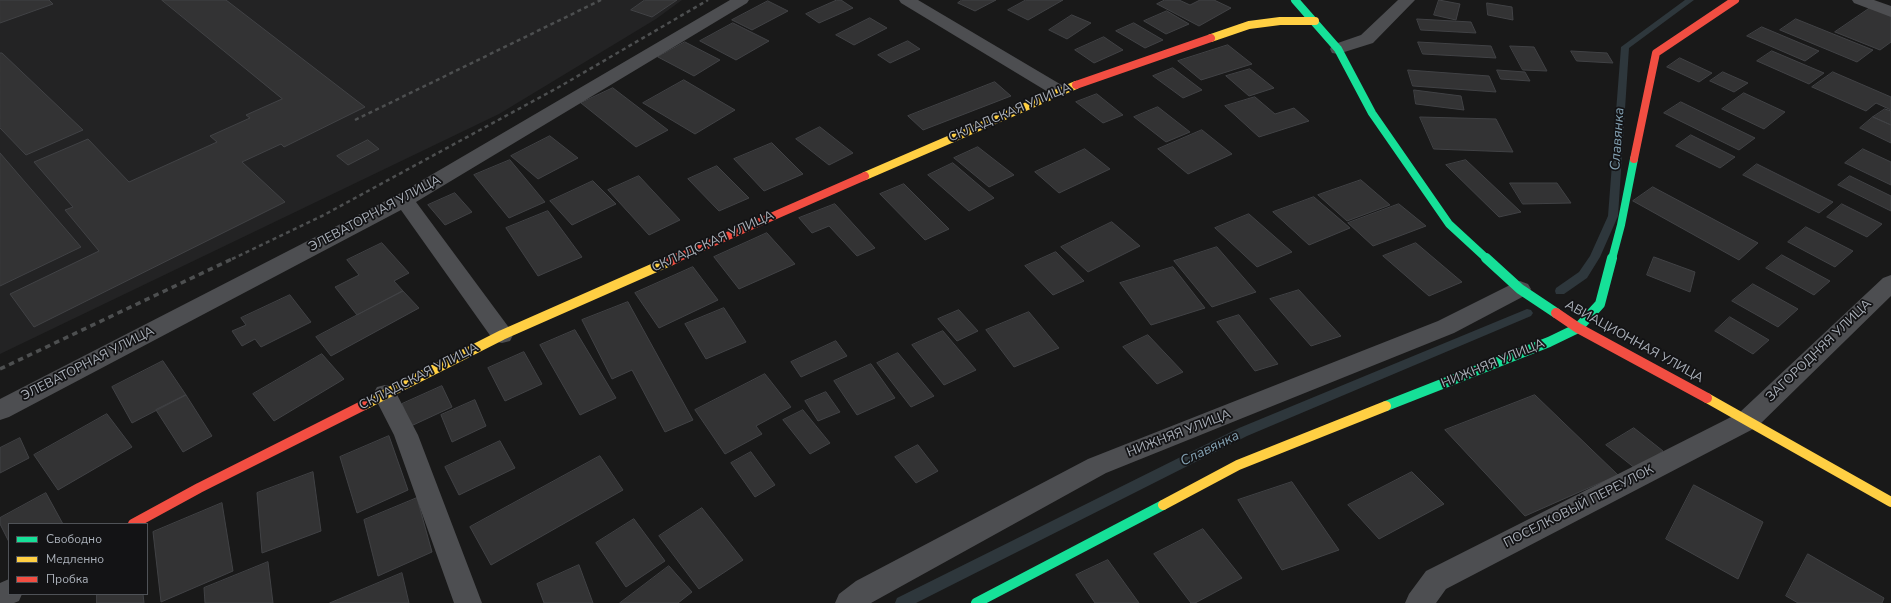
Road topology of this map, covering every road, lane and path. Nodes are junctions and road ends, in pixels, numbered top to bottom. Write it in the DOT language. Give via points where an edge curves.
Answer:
graph roads {
  1 [pos="741,0"];
  2 [pos="907,0"];
  3 [pos="1296,0"];
  4 [pos="1407,0"];
  5 [pos="1735,0"];
  6 [pos="1860,0"];
  7 [pos="1891,12"];
  8 [pos="1315,21"];
  9 [pos="1338,49"];
  10 [pos="1059,91"];
  11 [pos="404,200"];
  12 [pos="1891,282"];
  13 [pos="1520,289"];
  14 [pos="1578,328"];
  15 [pos="502,335"];
  16 [pos="385,394"];
  17 [pos="0,410"];
  18 [pos="1748,420"];
  19 [pos="1891,502"];
  20 [pos="135,523"];
  21 [pos="468,603"];
  22 [pos="849,603"];
  23 [pos="976,603"];
  24 [pos="1419,603"];
  1 -- 11 [label="street, ЭЛЕВАТОРНАЯ УЛИЦА"];
  2 -- 10 [label="street"];
  3 -- 8 [label="street, АВИАЦИОННАЯ УЛИЦА"];
  4 -- 9 [label="street" via="1368,39"];
  5 -- 14 [label="street" via="1656,53 1621,225 1600,304"];
  6 -- 7 [label="street"];
  8 -- 9 [label="street, АВИАЦИОННАЯ УЛИЦА"];
  8 -- 10 [label="street, СКЛАДСКАЯ УЛИЦА" via="1249,24"];
  9 -- 13 [label="street, АВИАЦИОННАЯ УЛИЦА" via="1372,113 1449,224"];
  10 -- 15 [label="street, СКЛАДСКАЯ УЛИЦА"];
  11 -- 15 [label="street"];
  11 -- 17 [label="street, ЭЛЕВАТОРНАЯ УЛИЦА"];
  12 -- 18 [label="street, ЗАГОРОДНЯЯ УЛИЦА"];
  13 -- 14 [label="street, АВИАЦИОННАЯ УЛИЦА"];
  13 -- 22 [label="street, НИЖНЯЯ УЛИЦА" via="1446,327 1096,466 866,590"];
  14 -- 18 [label="street, АВИАЦИОННАЯ УЛИЦА"];
  14 -- 23 [label="street, НИЖНЯЯ УЛИЦА" via="1542,345 1238,465"];
  15 -- 16 [label="street, СКЛАДСКАЯ УЛИЦА"];
  16 -- 20 [label="street, СКЛАДСКАЯ УЛИЦА"];
  16 -- 21 [label="street" via="406,435"];
  18 -- 19 [label="street, АВИАЦИОННАЯ УЛИЦА"];
  18 -- 24 [label="street, ПОСЕЛКОВЫЙ ПЕРЕУЛОК" via="1436,580"];
}
